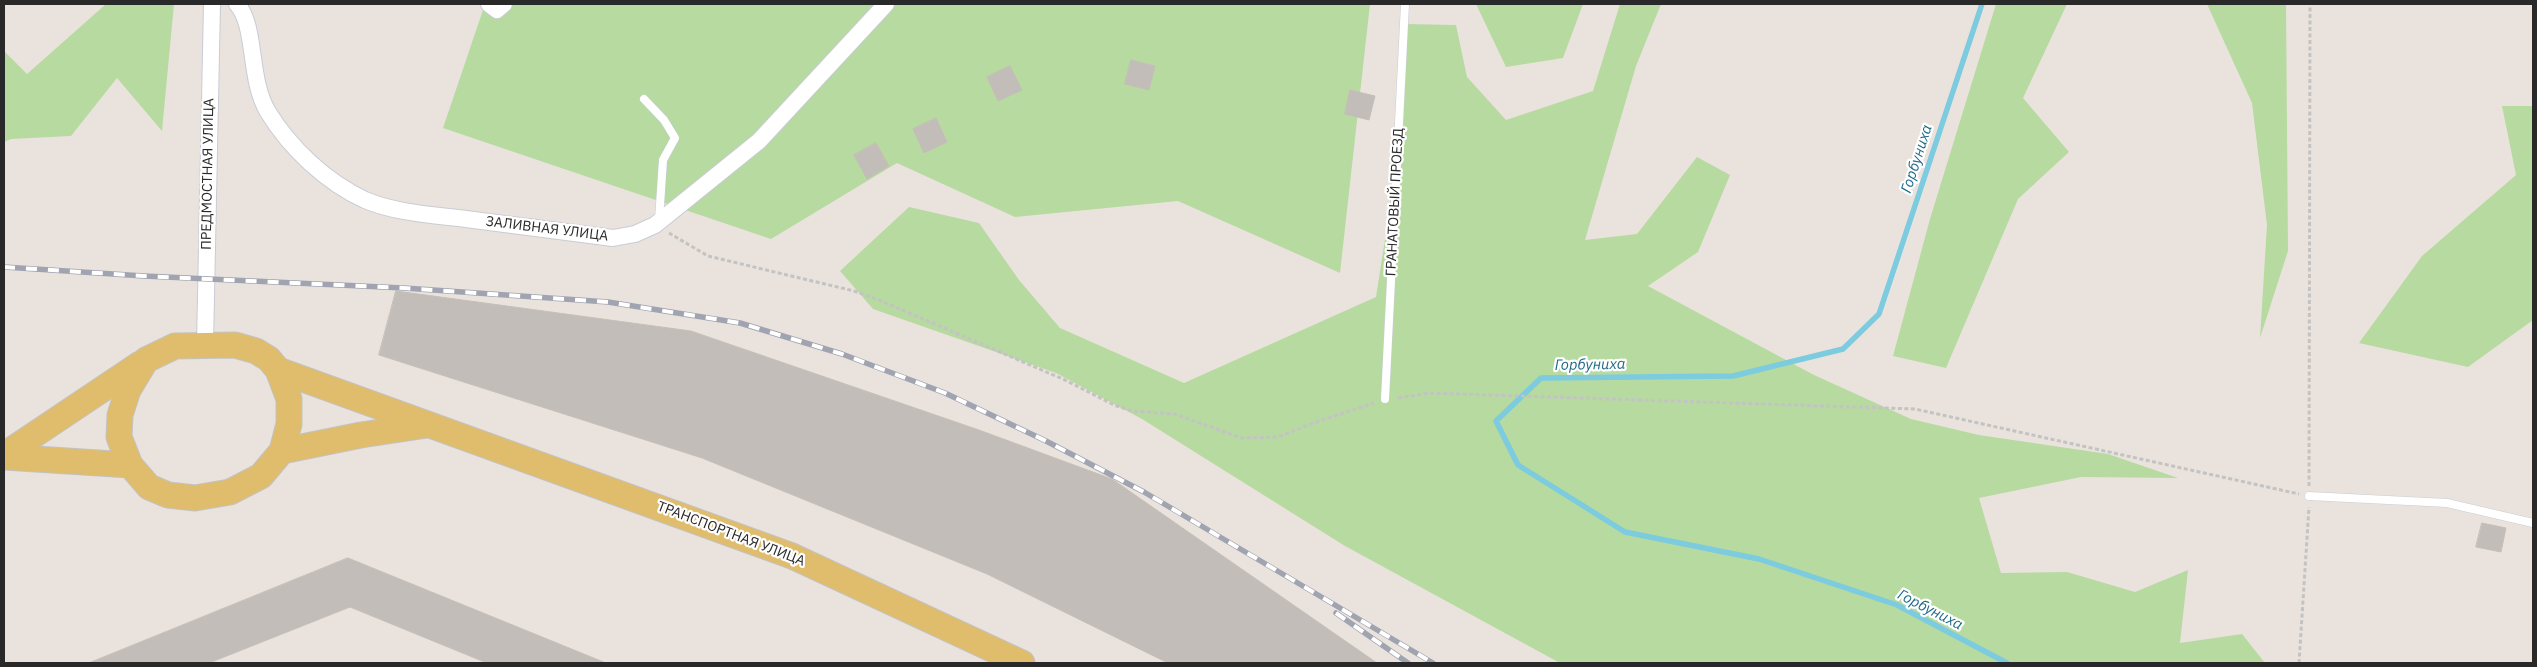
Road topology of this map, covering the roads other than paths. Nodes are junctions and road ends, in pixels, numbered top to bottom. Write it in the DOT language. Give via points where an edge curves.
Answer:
graph roads {
  1 [pos="212,4"];
  2 [pos="237,4"];
  3 [pos="489,4"];
  4 [pos="504,4"];
  5 [pos="886,4"];
  6 [pos="1405,4"];
  7 [pos="644,99"];
  8 [pos="657,224"];
  9 [pos="205,345"];
  10 [pos="146,360"];
  11 [pos="278,370"];
  12 [pos="1385,399"];
  13 [pos="431,425"];
  14 [pos="282,451"];
  15 [pos="4,456"];
  16 [pos="130,466"];
  17 [pos="2310,496"];
  18 [pos="2533,523"];
  19 [pos="1022,663"];
  1 -- 9 [label="street, ПРЕДМОСТНАЯ УЛИЦА"];
  2 -- 8 [label="street, ЗАЛИВНАЯ УЛИЦА" via="247,23 255,83 267,111 306,159 331,180 366,200 409,212 612,238 635,234"];
  3 -- 4 [label="street" via="497,10"];
  5 -- 8 [label="street, ЗАЛИВНАЯ УЛИЦА" via="759,142"];
  6 -- 12 [label="lane, ГРАНАТОВЫЙ ПРОЕЗД"];
  7 -- 8 [label="lane" via="664,120 675,138 663,160"];
  9 -- 10 [label="main road" via="174,346"];
  9 -- 11 [label="main road" via="235,345 256,351"];
  10 -- 15 [label="main road"];
  10 -- 16 [label="main road" via="128,390 120,415 119,437"];
  11 -- 13 [label="main road, ТРАНСПОРТНАЯ УЛИЦА"];
  11 -- 14 [label="main road" via="290,410"];
  13 -- 14 [label="main road"];
  13 -- 19 [label="main road, ТРАНСПОРТНАЯ УЛИЦА" via="792,556"];
  14 -- 16 [label="main road" via="261,476 230,492 195,498 168,495 149,486"];
  15 -- 16 [label="main road"];
  17 -- 18 [label="lane" via="2447,503"];
}
